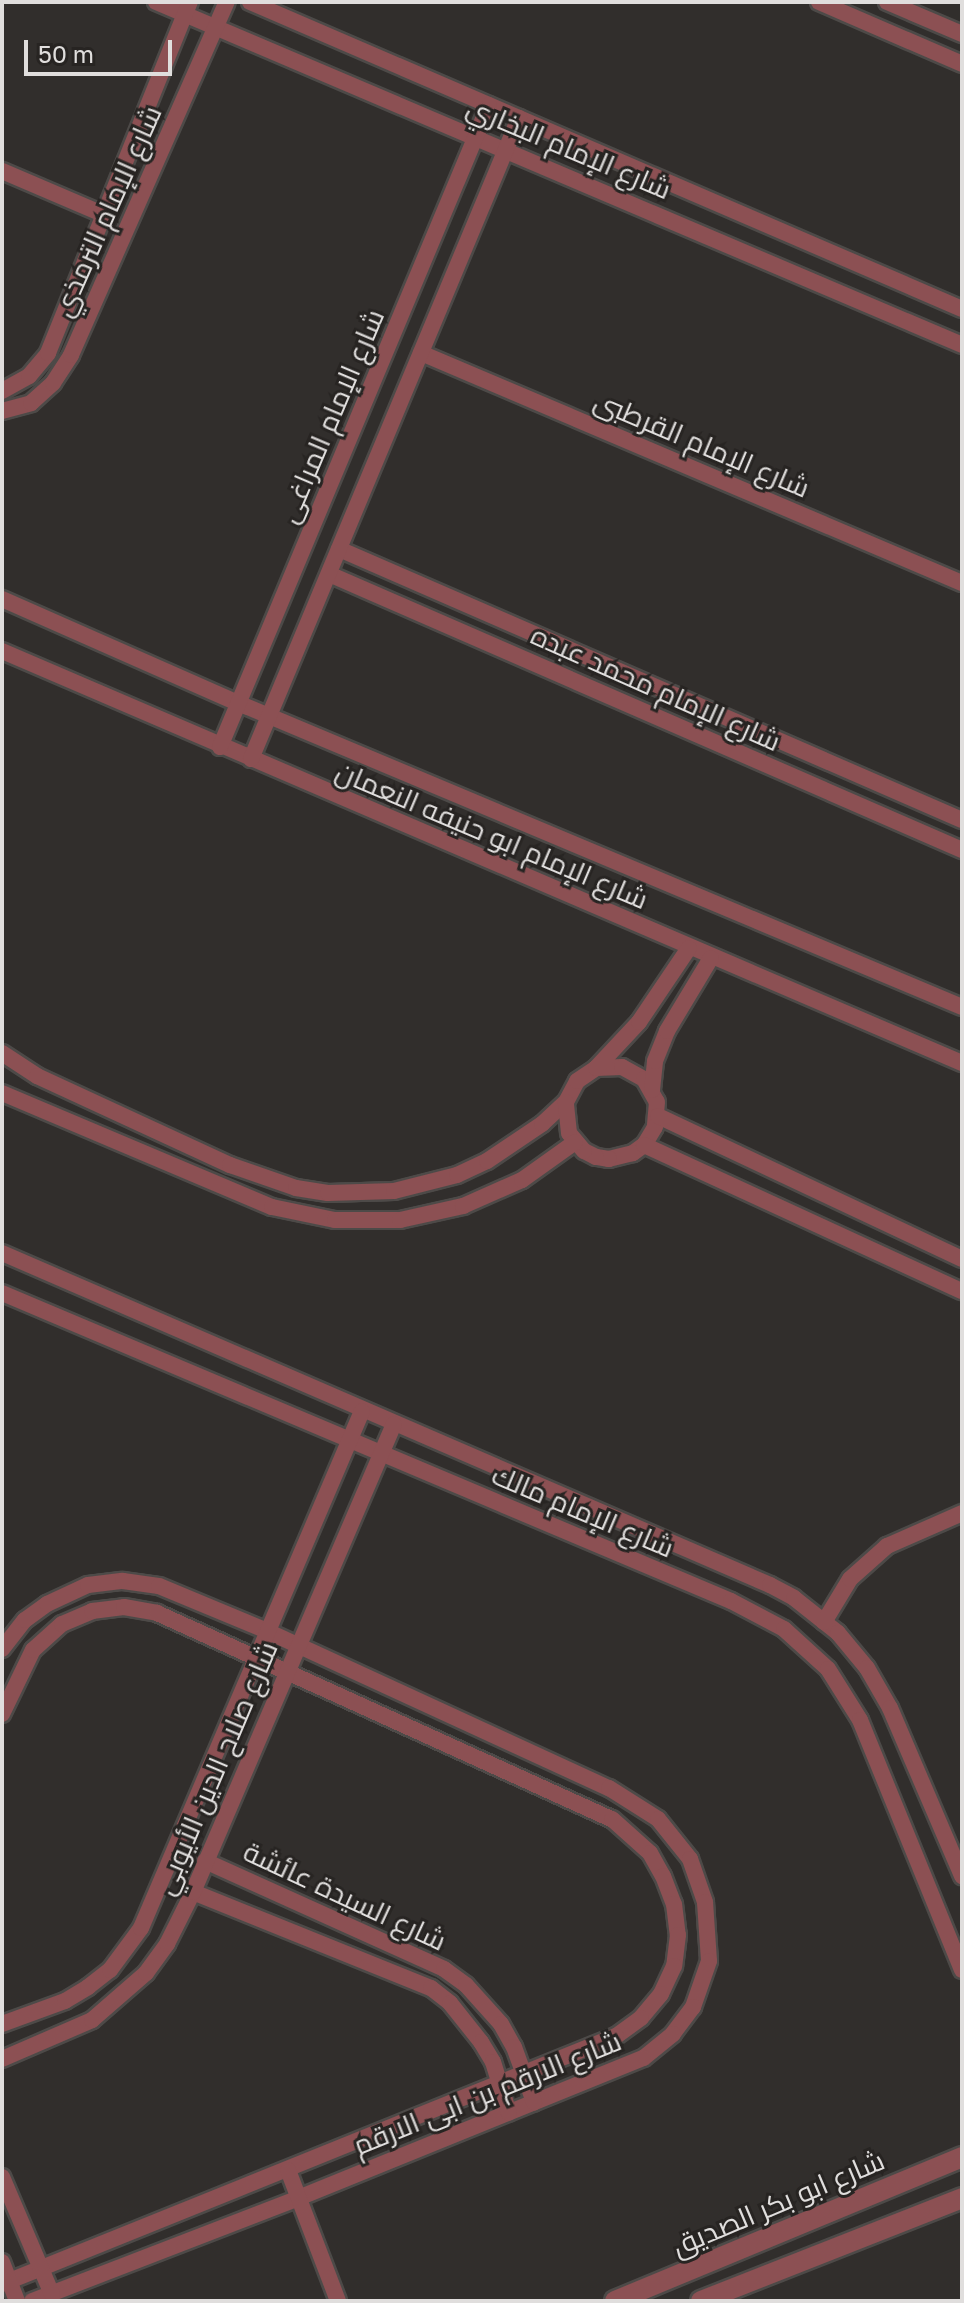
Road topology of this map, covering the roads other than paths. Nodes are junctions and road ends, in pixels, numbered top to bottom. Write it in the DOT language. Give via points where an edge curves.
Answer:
graph roads {
  1 [pos="156,2"];
  2 [pos="227,2"];
  3 [pos="250,2"];
  4 [pos="819,2"];
  5 [pos="887,2"];
  6 [pos="188,9"];
  7 [pos="216,28"];
  8 [pos="962,34"];
  9 [pos="962,63"];
  10 [pos="489,105"];
  11 [pos="519,118"];
  12 [pos="476,136"];
  13 [pos="506,149"];
  14 [pos="2,171"];
  15 [pos="113,191"];
  16 [pos="137,206"];
  17 [pos="103,214"];
  18 [pos="94,237"];
  19 [pos="118,249"];
  20 [pos="962,310"];
  21 [pos="956,342"];
  22 [pos="421,353"];
  23 [pos="2,391"];
  24 [pos="2,411"];
  25 [pos="339,549"];
  26 [pos="329,574"];
  27 [pos="962,583"];
  28 [pos="2,599"];
  29 [pos="2,651"];
  30 [pos="238,703"];
  31 [pos="699,705"];
  32 [pos="269,716"];
  33 [pos="689,731"];
  34 [pos="220,747"];
  35 [pos="251,759"];
  36 [pos="962,820"];
  37 [pos="962,850"];
  38 [pos="689,948"];
  39 [pos="711,958"];
  40 [pos="962,1007"];
  41 [pos="2,1053"];
  42 [pos="962,1063"];
  43 [pos="596,1068"];
  44 [pos="652,1090"];
  45 [pos="2,1093"];
  46 [pos="566,1102"];
  47 [pos="658,1116"];
  48 [pos="575,1142"];
  49 [pos="644,1145"];
  50 [pos="2,1253"];
  51 [pos="962,1259"];
  52 [pos="962,1291"];
  53 [pos="2,1293"];
  54 [pos="362,1411"];
  55 [pos="394,1424"];
  56 [pos="350,1441"];
  57 [pos="381,1454"];
  58 [pos="962,1513"];
  59 [pos="824,1622"];
  60 [pos="267,1631"];
  61 [pos="296,1645"];
  62 [pos="2,1649"];
  63 [pos="256,1659"];
  64 [pos="285,1673"];
  65 [pos="2,1714"];
  66 [pos="539,1755"];
  67 [pos="528,1781"];
  68 [pos="959,1856"];
  69 [pos="205,1861"];
  70 [pos="962,1876"];
  71 [pos="193,1892"];
  72 [pos="962,1970"];
  73 [pos="2,2024"];
  74 [pos="2,2059"];
  75 [pos="524,2072"];
  76 [pos="500,2080"];
  77 [pos="534,2102"];
  78 [pos="509,2113"];
  79 [pos="962,2157"];
  80 [pos="288,2170"];
  81 [pos="2,2177"];
  82 [pos="299,2198"];
  83 [pos="962,2198"];
  84 [pos="2,2262"];
  85 [pos="41,2269"];
  86 [pos="6,2283"];
  87 [pos="52,2294"];
  88 [pos="17,2301"];
  89 [pos="32,2301"];
  90 [pos="338,2301"];
  91 [pos="615,2301"];
  92 [pos="701,2301"];
  1 -- 6 [label="street, شارع الإمام البخاري"];
  2 -- 7 [label="street, شارع الإمام الترمذي"];
  3 -- 10 [label="street, شارع الإمام البخاري"];
  4 -- 9 [label="street"];
  5 -- 8 [label="street"];
  6 -- 7 [label="street, شارع الإمام البخاري"];
  6 -- 15 [label="street, شارع الإمام الترمذي"];
  7 -- 12 [label="street, شارع الإمام البخاري"];
  7 -- 16 [label="street, شارع الإمام الترمذي"];
  10 -- 11 [label="street, شارع الإمام البخاري"];
  10 -- 12 [label="street, شارع الإمام المراغى"];
  11 -- 13 [label="street, شارع الإمام المراغى"];
  11 -- 20 [label="street, شارع الإمام البخاري"];
  12 -- 13 [label="street, شارع الإمام البخاري"];
  12 -- 30 [label="street, شارع الإمام المراغى"];
  13 -- 21 [label="street, شارع الإمام البخاري"];
  13 -- 22 [label="street, شارع الإمام المراغى"];
  14 -- 17 [label="street"];
  15 -- 16 [label="street" via="121,204"];
  15 -- 17 [label="street, شارع الإمام الترمذي"];
  16 -- 19 [label="street, شارع الإمام الترمذي"];
  17 -- 18 [label="street, شارع الإمام الترمذي"];
  18 -- 19 [label="street" via="111,240"];
  18 -- 23 [label="street, شارع الإمام الترمذي" via="48,353 29,376"];
  19 -- 24 [label="street, شارع الإمام الترمذي" via="53,383 31,403"];
  20 -- 21 [label="street"];
  22 -- 25 [label="street, شارع الإمام المراغى"];
  22 -- 27 [label="street, شارع الإمام القرطبى"];
  25 -- 26 [label="street, شارع الإمام المراغى"];
  25 -- 31 [label="street, شارع الإمام محمد عبده"];
  26 -- 32 [label="street, شارع الإمام المراغى"];
  26 -- 33 [label="street, شارع الإمام محمد عبده"];
  28 -- 30 [label="street, شارع الإمام ابو حنيفه النعمان"];
  29 -- 34 [label="street, شارع الإمام ابو حنيفه النعمان"];
  30 -- 32 [label="street, شارع الإمام ابو حنيفه النعمان"];
  30 -- 34 [label="street, شارع الإمام المراغى"];
  31 -- 33 [label="street"];
  31 -- 36 [label="street, شارع الإمام محمد عبده"];
  32 -- 35 [label="street, شارع الإمام المراغى"];
  32 -- 40 [label="street, شارع الإمام ابو حنيفه النعمان"];
  33 -- 37 [label="street, شارع الإمام محمد عبده"];
  34 -- 35 [label="street, شارع الإمام ابو حنيفه النعمان"];
  35 -- 38 [label="street, شارع الإمام ابو حنيفه النعمان"];
  38 -- 39 [label="street, شارع الإمام ابو حنيفه النعمان"];
  38 -- 43 [label="street" via="639,1022"];
  39 -- 42 [label="street, شارع الإمام ابو حنيفه النعمان"];
  39 -- 44 [label="street" via="667,1031 655,1061"];
  41 -- 46 [label="street" via="37,1076 230,1165 328,1193 394,1191 457,1175 516,1144"];
  43 -- 44 [label="street" via="634,1071"];
  43 -- 46 [label="street" via="577,1081"];
  44 -- 47 [label="street"];
  45 -- 48 [label="street" via="272,1207 335,1220 400,1220 463,1206 522,1180"];
  46 -- 48 [label="street" via="566,1123"];
  47 -- 49 [label="street"];
  47 -- 51 [label="street"];
  48 -- 49 [label="street" via="584,1151 609,1159"];
  49 -- 52 [label="street"];
  50 -- 54 [label="street, شارع الإمام مالك"];
  53 -- 56 [label="street, شارع الإمام مالك"];
  54 -- 55 [label="street, شارع الإمام مالك"];
  54 -- 56 [label="street, شارع صلاح الدين الأيوبي"];
  55 -- 57 [label="street, شارع صلاح الدين الأيوبي"];
  55 -- 59 [label="street, شارع الإمام مالك" via="770,1585"];
  56 -- 57 [label="street, شارع الإمام مالك"];
  56 -- 60 [label="street, شارع صلاح الدين الأيوبي"];
  57 -- 61 [label="street, شارع صلاح الدين الأيوبي"];
  57 -- 72 [label="street, شارع الإمام مالك" via="731,1601 807,1647 828,1669 860,1720"];
  58 -- 59 [label="street" via="887,1546 850,1579"];
  59 -- 68 [label="street, شارع الإمام مالك" via="867,1668"];
  60 -- 61 [label="street, شارع الارقم بن ابى الارقم"];
  60 -- 62 [label="street, شارع الارقم بن ابى الارقم" via="159,1586 123,1581 88,1585 47,1604 25,1620"];
  60 -- 63 [label="street, شارع صلاح الدين الأيوبي"];
  61 -- 64 [label="street, شارع صلاح الدين الأيوبي"];
  61 -- 66 [label="street, شارع الارقم بن ابى الارقم"];
  63 -- 64 [label="street, شارع الارقم بن ابى الارقم"];
  63 -- 65 [label="street, شارع الارقم بن ابى الارقم" via="157,1613 124,1607 92,1611 62,1624 33,1650"];
  63 -- 73 [label="street, شارع صلاح الدين الأيوبي" via="154,1904 126,1950 110,1970 65,2001"];
  64 -- 67 [label="street, شارع الارقم بن ابى الارقم"];
  64 -- 69 [label="street, شارع صلاح الدين الأيوبي"];
  66 -- 67 [label="street"];
  66 -- 77 [label="street, شارع الارقم بن ابى الارقم" via="634,1802 678,1841 705,1902 709,1961 693,2007 673,2034 643,2058"];
  67 -- 75 [label="street, شارع الارقم بن ابى الارقم" via="633,1834 663,1876 678,1935 674,1966 661,1994 641,2018 616,2036"];
  68 -- 70 [label="street, شارع الإمام مالك"];
  69 -- 71 [label="street, شارع صلاح الدين الأيوبي"];
  69 -- 75 [label="street, شارع السيدة عائشة" via="444,1969 501,2024"];
  71 -- 74 [label="street, شارع صلاح الدين الأيوبي" via="167,1944 121,1998 92,2020"];
  71 -- 76 [label="street, شارع السيدة عائشة" via="431,1988 467,2021"];
  75 -- 76 [label="street, شارع الارقم بن ابى الارقم"];
  75 -- 77 [label="street, شارع السيدة عائشة"];
  76 -- 78 [label="street, شارع السيدة عائشة"];
  76 -- 80 [label="street, شارع الارقم بن ابى الارقم"];
  77 -- 78 [label="street, شارع الارقم بن ابى الارقم"];
  78 -- 82 [label="street, شارع الارقم بن ابى الارقم"];
  79 -- 91 [label="street, شارع ابو بكر الصديق"];
  80 -- 82 [label="street"];
  80 -- 85 [label="street, شارع الارقم بن ابى الارقم"];
  81 -- 85 [label="street"];
  82 -- 87 [label="street, شارع الارقم بن ابى الارقم"];
  82 -- 90 [label="street"];
  83 -- 92 [label="street"];
  84 -- 86 [label="street"];
  85 -- 86 [label="street, شارع الارقم بن ابى الارقم"];
  85 -- 87 [label="street"];
  86 -- 88 [label="street"];
  87 -- 89 [label="street, شارع الارقم بن ابى الارقم"];
}
